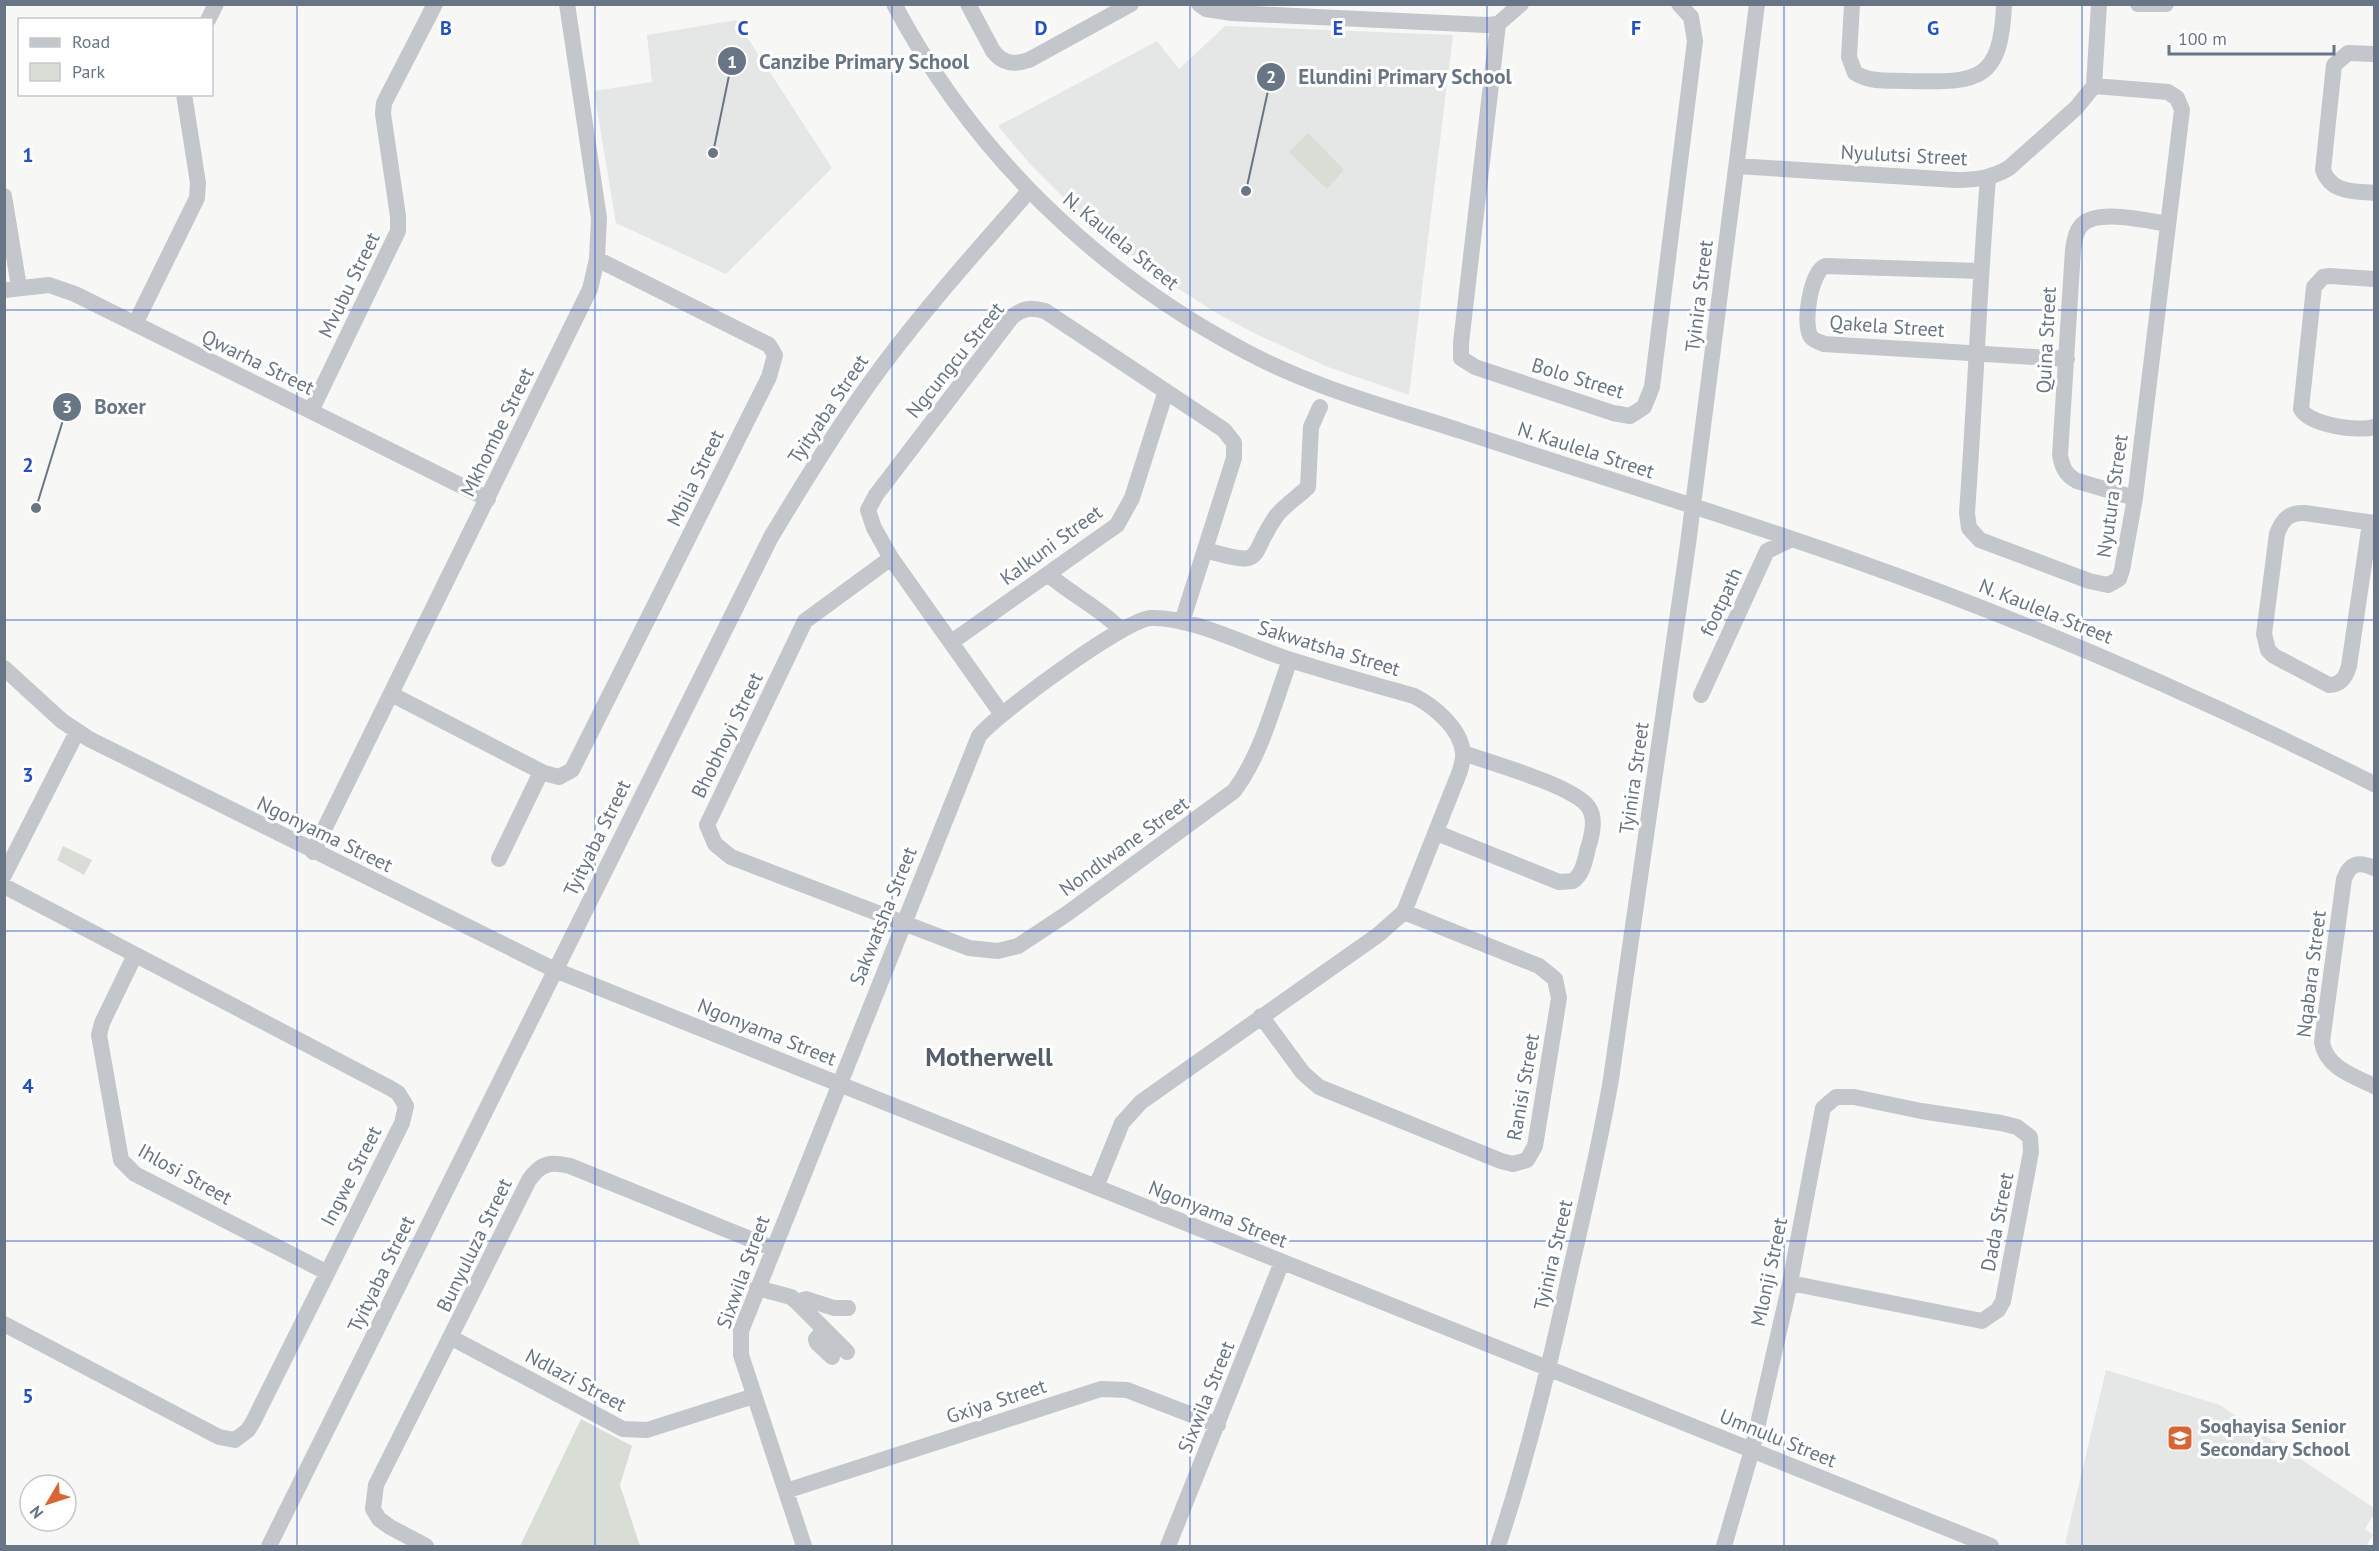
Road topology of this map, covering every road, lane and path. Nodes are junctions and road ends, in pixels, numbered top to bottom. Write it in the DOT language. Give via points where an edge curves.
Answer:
graph roads {
  1 [pos="216,4"];
  2 [pos="435,4"];
  3 [pos="567,4"];
  4 [pos="894,4"];
  5 [pos="968,4"];
  6 [pos="1131,4"];
  7 [pos="1199,4"];
  8 [pos="1521,4"];
  9 [pos="1679,4"];
  10 [pos="1757,4"];
  11 [pos="1851,4"];
  12 [pos="2004,4"];
  13 [pos="2099,4"];
  14 [pos="2138,4"];
  15 [pos="2166,4"];
  16 [pos="209,18"];
  17 [pos="1498,24"];
  18 [pos="2374,54"];
  19 [pos="2094,86"];
  20 [pos="184,96"];
  21 [pos="1737,166"];
  22 [pos="1988,178"];
  23 [pos="1029,191"];
  24 [pos="2374,193"];
  25 [pos="4,196"];
  26 [pos="2168,224"];
  27 [pos="597,259"];
  28 [pos="1980,271"];
  29 [pos="2374,279"];
  30 [pos="12,288"];
  31 [pos="135,324"];
  32 [pos="1979,353"];
  33 [pos="2067,359"];
  34 [pos="1166,392"];
  35 [pos="1320,407"];
  36 [pos="311,411"];
  37 [pos="2374,427"];
  38 [pos="2135,498"];
  39 [pos="488,499"];
  40 [pos="1693,507"];
  41 [pos="2372,523"];
  42 [pos="1791,539"];
  43 [pos="1205,550"];
  44 [pos="891,558"];
  45 [pos="1048,574"];
  46 [pos="1182,622"];
  47 [pos="1120,630"];
  48 [pos="953,641"];
  49 [pos="1290,660"];
  50 [pos="4,668"];
  51 [pos="391,694"];
  52 [pos="1701,695"];
  53 [pos="1001,713"];
  54 [pos="77,732"];
  55 [pos="1463,753"];
  56 [pos="541,772"];
  57 [pos="2374,784"];
  58 [pos="1437,833"];
  59 [pos="313,852"];
  60 [pos="499,860"];
  61 [pos="2374,868"];
  62 [pos="4,875"];
  63 [pos="4,886"];
  64 [pos="1404,912"];
  65 [pos="904,922"];
  66 [pos="135,955"];
  67 [pos="555,970"];
  68 [pos="1261,1016"];
  69 [pos="838,1084"];
  70 [pos="2374,1086"];
  71 [pos="1827,1103"];
  72 [pos="1096,1188"];
  73 [pos="772,1248"];
  74 [pos="1282,1262"];
  75 [pos="326,1272"];
  76 [pos="1790,1283"];
  77 [pos="757,1288"];
  78 [pos="797,1302"];
  79 [pos="848,1308"];
  80 [pos="4,1324"];
  81 [pos="452,1338"];
  82 [pos="839,1354"];
  83 [pos="1549,1368"];
  84 [pos="754,1396"];
  85 [pos="1218,1425"];
  86 [pos="1752,1450"];
  87 [pos="786,1491"];
  88 [pos="1173,1544"];
  89 [pos="269,1546"];
  90 [pos="426,1546"];
  91 [pos="804,1546"];
  92 [pos="1498,1546"];
  93 [pos="1724,1546"];
  94 [pos="1991,1546"];
  1 -- 16 [label="street"];
  2 -- 36 [label="street, Mvubu Street" via="384,103 398,231"];
  3 -- 27 [label="street, Mkhombe Street" via="599,218"];
  4 -- 23 [label="street, N. Kaulela Street" via="964,115"];
  5 -- 6 [label="street" via="993,51 1010,64 1029,60"];
  7 -- 17 [label="street" via="1232,13"];
  8 -- 17 [label="street"];
  9 -- 17 [label="street, Bolo Street" via="1691,17 1695,41 1652,387 1644,407 1630,416 1475,367 1461,358"];
  10 -- 21 [label="street, Tyinira Street"];
  11 -- 12 [label="street" via="1849,57 1855,73 1871,80 1949,82 1981,73 1998,54"];
  13 -- 19 [label="street"];
  14 -- 15 [label="street"];
  18 -- 24 [label="street" via="2348,53 2334,65 2323,170 2337,188"];
  19 -- 22 [label="street, Nyulutsi Street" via="2076,108 2009,168"];
  19 -- 26 [label="street, Nyutura Street" via="2168,92 2177,98 2182,110"];
  20 -- 31 [label="street" via="197,198"];
  21 -- 22 [label="street, Nyulutsi Street" via="1956,180"];
  21 -- 40 [label="street, Tyinira Street"];
  22 -- 28 [label="street, Nyutura Street"];
  23 -- 40 [label="street, N. Kaulela Street" via="1085,243 1146,291 1275,366 1320,385"];
  23 -- 67 [label="street, Tyityaba Street" via="881,367 798,492 727,623"];
  25 -- 30 [label="street"];
  26 -- 33 [label="street, Quina Street" via="2099,217 2079,227 2072,257"];
  26 -- 38 [label="street, Nyutura Street"];
  27 -- 39 [label="street, Mkhombe Street" via="584,304"];
  27 -- 56 [label="street, Mbila Street" via="769,345 775,362 578,763 559,777"];
  28 -- 32 [label="street, Nyutura Street"];
  28 -- 32 [label="street, Qakela Street" via="1825,266 1814,276 1808,327 1810,336 1824,344"];
  29 -- 37 [label="street" via="2330,276 2323,277 2314,287 2301,409 2308,418 2320,423"];
  30 -- 31 [label="street, Qwarha Street" via="49,285"];
  31 -- 36 [label="street, Qwarha Street"];
  32 -- 33 [label="street, Qakela Street"];
  32 -- 38 [label="street, Nyutura Street" via="1967,513 1972,534 2108,585 2119,579 2122,570"];
  33 -- 38 [label="street, Quina Street" via="2062,466 2077,481"];
  34 -- 43 [label="street, Ngcungcu Street" via="1224,430 1234,443 1234,458"];
  34 -- 44 [label="street, Ngcungcu Street" via="1045,311 1035,308 1019,312 871,503 869,516"];
  34 -- 45 [label="street, Kalkuni Street" via="1126,512 1117,525"];
  35 -- 43 [label="street" via="1311,427 1308,487 1278,514 1258,551 1241,560"];
  36 -- 39 [label="street, Qwarha Street"];
  39 -- 51 [label="street, Mkhombe Street"];
  40 -- 42 [label="street, N. Kaulela Street"];
  40 -- 83 [label="street, Tyinira Street" via="1613,1068"];
  41 -- 41 [label="street" via="2297,512 2285,519 2277,534 2265,644 2274,656 2329,685 2344,678 2349,666"];
  42 -- 52 [label="street, footpath" via="1767,552"];
  42 -- 57 [label="street, N. Kaulela Street" via="2017,621 2208,703"];
  43 -- 46 [label="street, Ngcungcu Street"];
  44 -- 48 [label="street, Ngcungcu Street"];
  44 -- 65 [label="street, Bhobhoyi Street" via="805,621 707,825 715,844 731,856"];
  45 -- 47 [label="street"];
  45 -- 48 [label="street, Kalkuni Street"];
  46 -- 47 [label="street, Sakwatsha Street" via="1148,618"];
  46 -- 49 [label="street, Sakwatsha Street"];
  47 -- 53 [label="street, Sakwatsha Street"];
  48 -- 53 [label="street, Ngcungcu Street"];
  49 -- 55 [label="street, Sakwatsha Street" via="1422,700 1445,720"];
  49 -- 65 [label="street, Nondlwane Street" via="1262,738 1234,791 1068,913 1017,946 998,951 969,948"];
  50 -- 54 [label="street, Ngonyama Street"];
  51 -- 56 [label="street"];
  51 -- 59 [label="street, Mkhombe Street"];
  53 -- 65 [label="street, Sakwatsha Street" via="978,736 969,754"];
  54 -- 59 [label="street, Ngonyama Street"];
  54 -- 62 [label="street"];
  55 -- 58 [label="street"];
  55 -- 58 [label="street" via="1552,784 1586,803 1593,820 1581,872 1574,881 1559,882"];
  56 -- 60 [label="street"];
  58 -- 64 [label="street"];
  59 -- 67 [label="street, Ngonyama Street"];
  61 -- 70 [label="street, Nqabara Street" via="2354,864 2344,879 2322,1042 2331,1063"];
  63 -- 66 [label="street, Ingwe Street"];
  64 -- 68 [label="street" via="1378,935"];
  64 -- 68 [label="street, Ranisi Street" via="1539,966 1556,979 1559,998 1543,1101 1535,1146 1527,1160 1513,1164 1501,1161 1319,1087 1303,1074"];
  65 -- 69 [label="street, Sakwatsha Street"];
  66 -- 75 [label="street, Ihlosi Street" via="99,1035 120,1160 135,1174"];
  66 -- 75 [label="street, Ingwe Street" via="390,1088 403,1099 406,1106 402,1123"];
  67 -- 69 [label="street, Ngonyama Street"];
  67 -- 89 [label="street, Tyityaba Street"];
  68 -- 72 [label="street" via="1154,1090 1132,1111 1122,1123"];
  69 -- 72 [label="street, Ngonyama Street"];
  69 -- 73 [label="street, Sixwila Street"];
  71 -- 76 [label="street, Mlonji Street" via="1820,1121"];
  71 -- 76 [label="street, Dada Street" via="1842,1095 1854,1096 2024,1130 2030,1137 2031,1152 2003,1301 1998,1310 1982,1321"];
  72 -- 74 [label="street, Ngonyama Street"];
  73 -- 77 [label="street, Sixwila Street"];
  73 -- 81 [label="street, Bunyuluza Street" via="570,1166 546,1163 529,1180"];
  74 -- 83 [label="street, Ngonyama Street"];
  74 -- 85 [label="street, Sixwila Street"];
  75 -- 80 [label="street, Ingwe Street" via="253,1422 235,1440 219,1437"];
  76 -- 86 [label="street, Mlonji Street"];
  77 -- 78 [label="street"];
  77 -- 84 [label="street, Sixwila Street" via="739,1343"];
  78 -- 79 [label="street" via="806,1299"];
  78 -- 82 [label="street" via="824,1331 817,1343"];
  81 -- 84 [label="street, Ndlazi Street" via="623,1429 647,1430"];
  81 -- 90 [label="street, Bunyuluza Street" via="376,1485 373,1499 373,1509 380,1519"];
  83 -- 86 [label="street, Umnulu Street"];
  83 -- 92 [label="street, Tyinira Street"];
  84 -- 87 [label="street, Sixwila Street"];
  85 -- 87 [label="street, Gxiya Street" via="1127,1390 1101,1389"];
  85 -- 88 [label="street, Sixwila Street"];
  86 -- 93 [label="street, Mlonji Street"];
  86 -- 94 [label="street, Umnulu Street"];
  87 -- 91 [label="street, Sixwila Street"];
}
